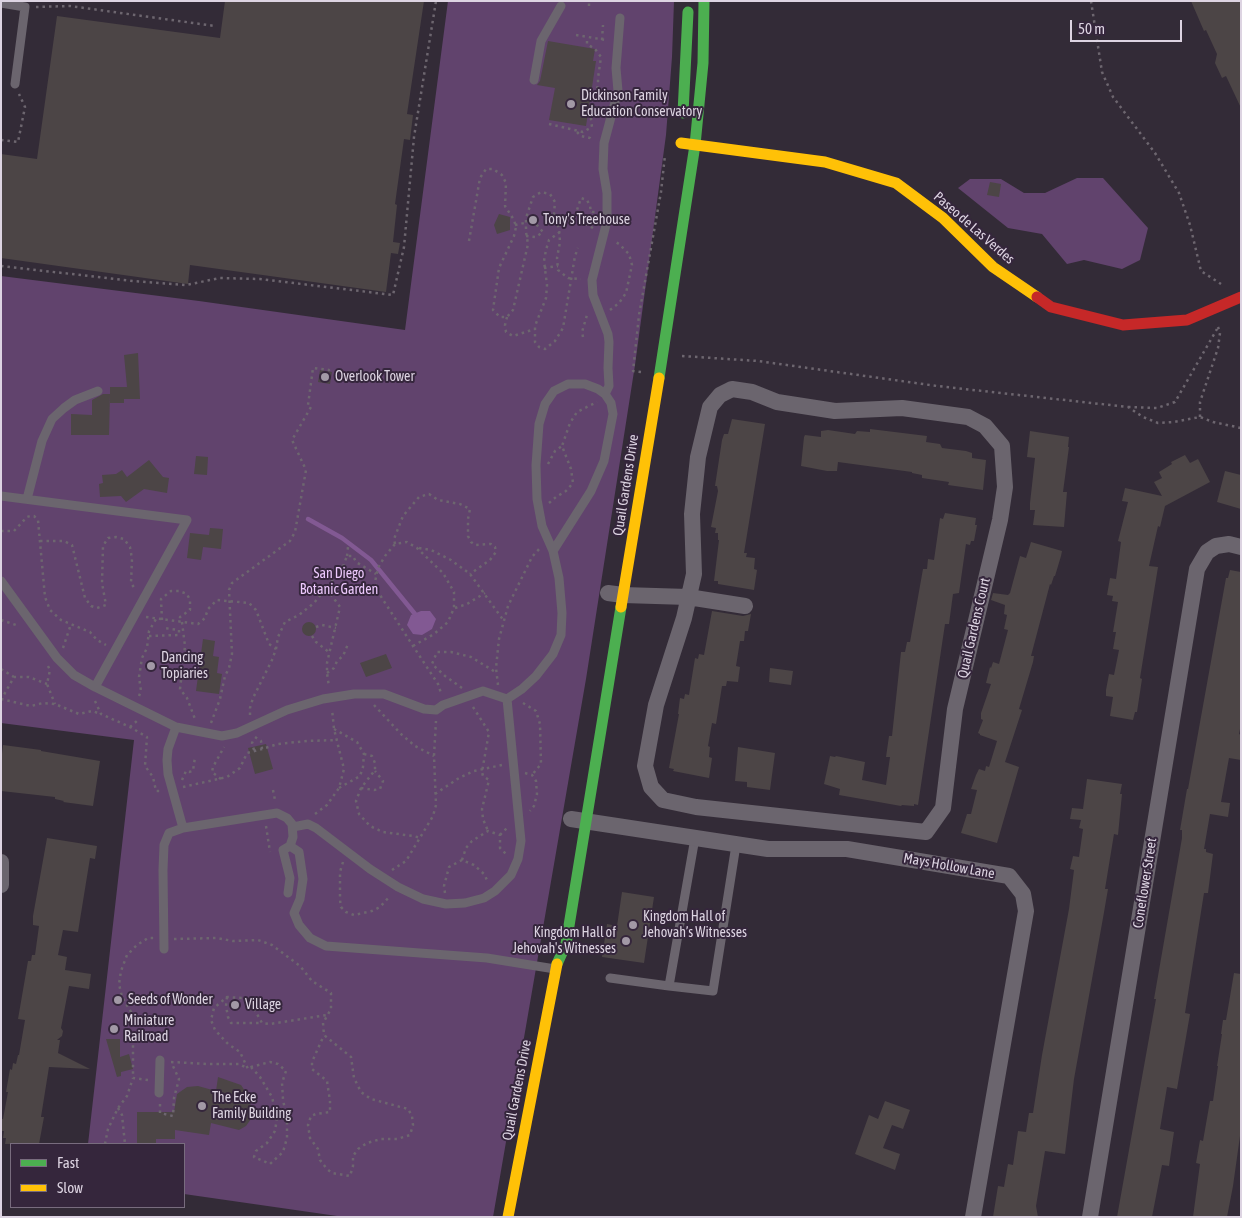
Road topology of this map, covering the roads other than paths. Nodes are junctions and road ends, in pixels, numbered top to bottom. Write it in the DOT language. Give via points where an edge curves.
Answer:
graph roads {
  1 [pos="688,1"];
  2 [pos="704,1"];
  3 [pos="1,4"];
  4 [pos="561,6"];
  5 [pos="620,18"];
  6 [pos="534,80"];
  7 [pos="15,84"];
  8 [pos="695,146"];
  9 [pos="1241,297"];
  10 [pos="98,391"];
  11 [pos="605,394"];
  12 [pos="1,496"];
  13 [pos="27,499"];
  14 [pos="1241,547"];
  15 [pos="552,552"];
  16 [pos="1,581"];
  17 [pos="612,593"];
  18 [pos="688,597"];
  19 [pos="745,606"];
  20 [pos="94,687"];
  21 [pos="503,697"];
  22 [pos="176,727"];
  23 [pos="575,819"];
  24 [pos="293,827"];
  25 [pos="183,828"];
  26 [pos="695,838"];
  27 [pos="736,844"];
  28 [pos="287,848"];
  29 [pos="1,862"];
  30 [pos="1,885"];
  31 [pos="288,892"];
  32 [pos="552,942"];
  33 [pos="164,949"];
  34 [pos="555,969"];
  35 [pos="610,978"];
  36 [pos="669,986"];
  37 [pos="160,1060"];
  38 [pos="159,1093"];
  39 [pos="508,1217"];
  40 [pos="973,1217"];
  41 [pos="1090,1217"];
  1 -- 8 [label="main road, Paseo de Las Verdes" via="681,138"];
  2 -- 8 [label="main road, Quail Gardens Drive" via="704,63"];
  3 -- 7 [label="lane" via="25,7"];
  4 -- 6 [label="lane" via="541,41"];
  5 -- 11 [label="lane" via="616,68 618,91 604,149 607,221 592,280 593,295 610,342 609,386"];
  8 -- 9 [label="main road, Paseo de Las Verdes" via="825,162 896,183 943,218 993,267 1051,307 1123,325 1188,320"];
  8 -- 17 [label="main road, Quail Gardens Drive" via="663,354"];
  10 -- 13 [label="lane" via="75,400 52,419 42,441"];
  11 -- 15 [label="lane" via="613,414 604,461 591,491"];
  11 -- 15 [label="lane" via="585,384 568,384 554,391 545,404 539,424 537,499 542,526"];
  12 -- 13 [label="lane"];
  13 -- 20 [label="lane" via="187,520"];
  14 -- 41 [label="street, Coneflower Street" via="1229,544 1216,546 1207,552 1197,570"];
  15 -- 21 [label="lane" via="559,578 561,636 553,654 536,676 522,689"];
  16 -- 20 [label="lane" via="57,658 74,675"];
  17 -- 18 [label="street"];
  17 -- 23 [label="main road, Quail Gardens Drive"];
  18 -- 18 [label="street, Quail Gardens Court" via="656,705 645,766 651,787 663,800 696,807 926,832 943,808 954,709 1000,520 1005,487 1002,446 985,426 968,417 902,408 834,411 778,402 752,392 732,389 720,395 710,407 698,457 692,514 694,574"];
  18 -- 19 [label="street"];
  20 -- 22 [label="lane"];
  21 -- 22 [label="lane" via="483,691 440,707 424,709 384,694 362,694 323,699 287,710 227,736"];
  21 -- 24 [label="lane" via="514,764 521,841 511,875 484,898 446,904 423,899 382,878 316,828 308,824"];
  22 -- 25 [label="lane" via="168,749 168,774"];
  23 -- 26 [label="street, Mays Hollow Lane"];
  23 -- 34 [label="main road, Quail Gardens Drive" via="566,944"];
  24 -- 25 [label="lane" via="287,818 279,814"];
  24 -- 28 [label="lane" via="293,837"];
  25 -- 33 [label="lane" via="169,833 164,846"];
  26 -- 27 [label="street, Mays Hollow Lane"];
  26 -- 36 [label="lane"];
  27 -- 36 [label="lane" via="713,992"];
  27 -- 40 [label="street, Mays Hollow Lane" via="768,850 847,849 1010,876 1023,894 1026,911"];
  28 -- 31 [label="lane"];
  28 -- 34 [label="lane" via="299,852 303,879 294,913 299,926 310,938 326,946 487,958"];
  29 -- 30 [label="street"];
  32 -- 34 [label="main road, Quail Gardens Drive"];
  34 -- 39 [label="main road, Quail Gardens Drive"];
  35 -- 36 [label="lane"];
  37 -- 38 [label="lane"];
}
